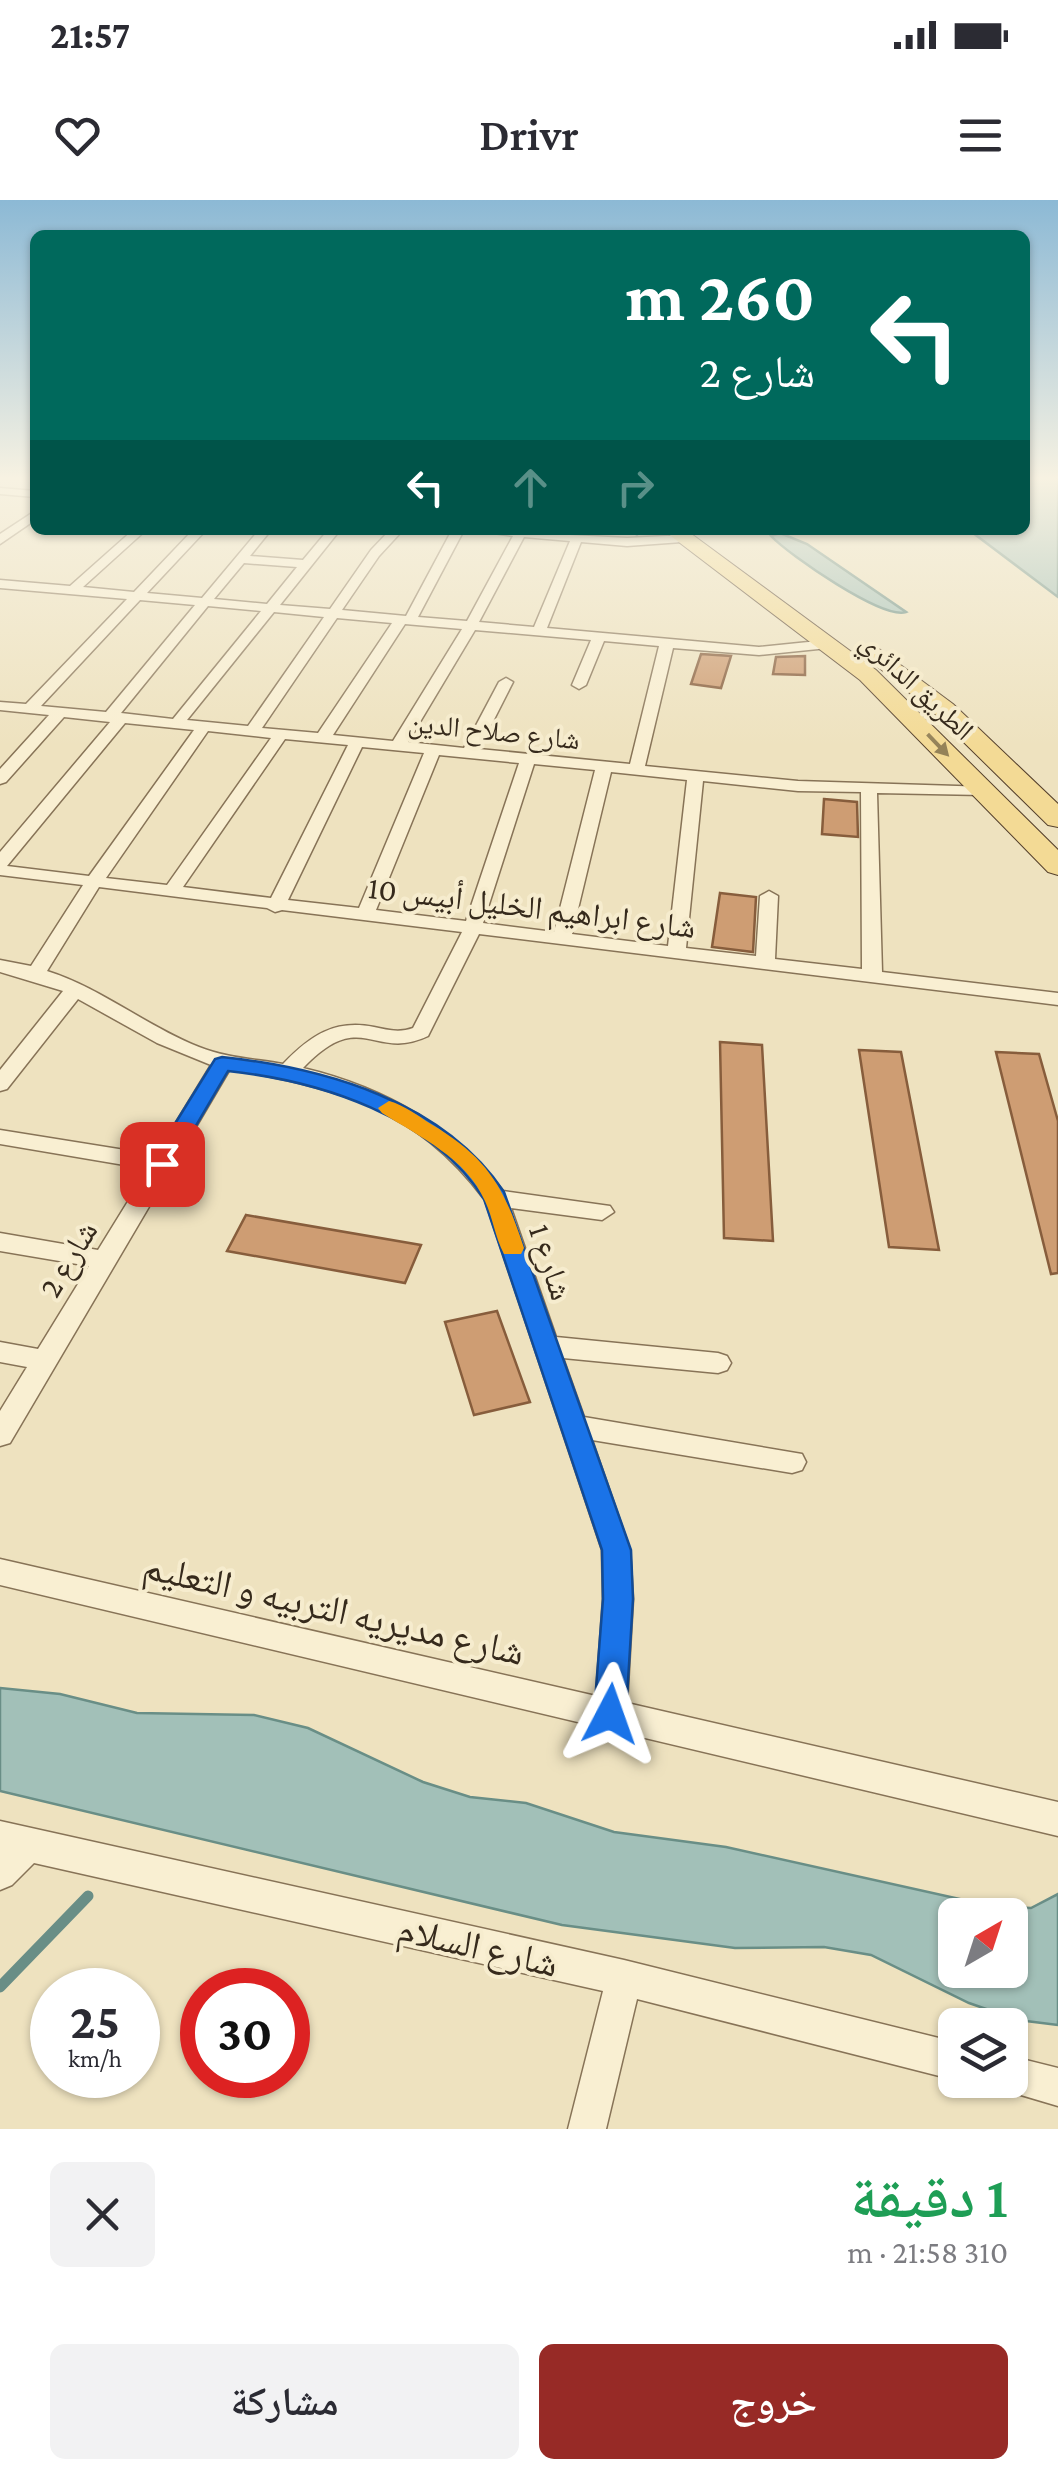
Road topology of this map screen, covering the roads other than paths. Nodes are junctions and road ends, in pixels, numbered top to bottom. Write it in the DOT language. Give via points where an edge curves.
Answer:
graph roads {
  1 [pos="100,566"];
  2 [pos="165,566"];
  3 [pos="233,566"];
  4 [pos="303,566"];
  5 [pos="365,566"];
  6 [pos="437,566"];
  7 [pos="505,566"];
  8 [pos="566,566"];
  9 [pos="729,566"];
  10 [pos="738,566"];
  11 [pos="0,584"];
  12 [pos="73,590"];
  13 [pos="136,596"];
  14 [pos="202,601"];
  15 [pos="269,607"];
  16 [pos="332,613"];
  17 [pos="406,620"];
  18 [pos="467,626"];
  19 [pos="539,632"];
  20 [pos="600,637"];
  21 [pos="667,643"];
  22 [pos="828,644"];
  23 [pos="506,682"];
  24 [pos="579,685"];
  25 [pos="15,707"];
  26 [pos="61,711"];
  27 [pos="116,716"];
  28 [pos="178,722"];
  29 [pos="0,724"];
  30 [pos="205,725"];
  31 [pos="253,730"];
  32 [pos="282,734"];
  33 [pos="324,738"];
  34 [pos="357,742"];
  35 [pos="398,746"];
  36 [pos="433,750"];
  37 [pos="468,754"];
  38 [pos="528,760"];
  39 [pos="604,768"];
  40 [pos="636,772"];
  41 [pos="695,777"];
  42 [pos="0,779"];
  43 [pos="869,790"];
  44 [pos="983,790"];
  45 [pos="1058,820"];
  46 [pos="0,866"];
  47 [pos="1058,866"];
  48 [pos="93,883"];
  49 [pos="170,893"];
  50 [pos="769,896"];
  51 [pos="275,907"];
  52 [pos="364,917"];
  53 [pos="472,930"];
  54 [pos="561,941"];
  55 [pos="676,955"];
  56 [pos="0,966"];
  57 [pos="765,966"];
  58 [pos="37,972"];
  59 [pos="872,978"];
  60 [pos="76,988"];
  61 [pos="1058,1000"];
  62 [pos="222,1064"];
  63 [pos="288,1071"];
  64 [pos="0,1084"];
  65 [pos="0,1137"];
  66 [pos="162,1164"];
  67 [pos="496,1198"];
  68 [pos="602,1212"];
  69 [pos="0,1242"];
  70 [pos="104,1260"];
  71 [pos="544,1346"];
  72 [pos="0,1352"];
  73 [pos="44,1361"];
  74 [pos="718,1362"];
  75 [pos="572,1426"];
  76 [pos="0,1435"];
  77 [pos="792,1462"];
  78 [pos="0,1572"];
  79 [pos="610,1714"];
  80 [pos="1058,1819"];
  81 [pos="14,1842"];
  82 [pos="0,1872"];
  83 [pos="624,1978"];
  84 [pos="938,2057"];
  85 [pos="1028,2080"];
  86 [pos="1058,2087"];
  87 [pos="587,2129"];
  1 -- 12 [label="street"];
  2 -- 13 [label="street"];
  3 -- 14 [label="street"];
  4 -- 15 [label="street"];
  5 -- 16 [label="street"];
  6 -- 17 [label="street"];
  7 -- 18 [label="street"];
  8 -- 19 [label="street"];
  9 -- 22 [label="main road, الطريق الدائري"];
  10 -- 45 [label="main road, الطريق الدائري" via="900,672"];
  11 -- 12 [label="street"];
  12 -- 13 [label="street"];
  13 -- 14 [label="street"];
  13 -- 25 [label="street"];
  14 -- 15 [label="street"];
  14 -- 27 [label="street"];
  15 -- 16 [label="street"];
  15 -- 28 [label="street"];
  16 -- 17 [label="street"];
  16 -- 31 [label="street"];
  17 -- 18 [label="street"];
  17 -- 33 [label="street"];
  18 -- 19 [label="street"];
  18 -- 35 [label="street"];
  19 -- 20 [label="street"];
  20 -- 21 [label="street"];
  20 -- 24 [label="street"];
  21 -- 22 [label="street" via="770,651"];
  21 -- 40 [label="street"];
  22 -- 44 [label="main road, الطريق الدائري, one-way"];
  23 -- 37 [label="street"];
  25 -- 26 [label="street, شارع صلاح الدين"];
  25 -- 29 [label="street"];
  26 -- 27 [label="street, شارع صلاح الدين"];
  26 -- 42 [label="street"];
  27 -- 28 [label="street, شارع صلاح الدين"];
  27 -- 46 [label="street"];
  28 -- 30 [label="street, شارع صلاح الدين"];
  30 -- 31 [label="street, شارع صلاح الدين"];
  30 -- 48 [label="street"];
  31 -- 32 [label="street, شارع صلاح الدين"];
  32 -- 33 [label="street, شارع صلاح الدين"];
  32 -- 49 [label="street"];
  33 -- 34 [label="street, شارع صلاح الدين"];
  34 -- 35 [label="street, شارع صلاح الدين"];
  34 -- 51 [label="street"];
  35 -- 36 [label="street, شارع صلاح الدين"];
  36 -- 37 [label="street, شارع صلاح الدين"];
  36 -- 52 [label="street"];
  37 -- 38 [label="street, شارع صلاح الدين"];
  38 -- 39 [label="street, شارع صلاح الدين"];
  38 -- 53 [label="street"];
  39 -- 40 [label="street, شارع صلاح الدين"];
  39 -- 54 [label="street"];
  40 -- 41 [label="street, شارع صلاح الدين"];
  41 -- 43 [label="street, شارع صلاح الدين"];
  41 -- 55 [label="street"];
  43 -- 44 [label="street, شارع صلاح الدين"];
  43 -- 59 [label="street"];
  44 -- 47 [label="main road, الطريق الدائري"];
  46 -- 48 [label="street, شارع ابراهيم الخليل أبيس 10"];
  48 -- 49 [label="street, شارع ابراهيم الخليل أبيس 10"];
  48 -- 58 [label="street"];
  49 -- 51 [label="street, شارع ابراهيم الخليل أبيس 10"];
  50 -- 57 [label="street"];
  51 -- 52 [label="street, شارع ابراهيم الخليل أبيس 10"];
  52 -- 53 [label="street, شارع ابراهيم الخليل أبيس 10"];
  53 -- 54 [label="street, شارع ابراهيم الخليل أبيس 10"];
  53 -- 63 [label="street" via="422,1032 406,1037 341,1031"];
  54 -- 55 [label="street, شارع ابراهيم الخليل أبيس 10"];
  55 -- 57 [label="street, شارع ابراهيم الخليل أبيس 10"];
  56 -- 58 [label="street, شارع 1"];
  57 -- 59 [label="street, شارع ابراهيم الخليل أبيس 10"];
  58 -- 60 [label="street, شارع 1"];
  59 -- 61 [label="street, شارع ابراهيم الخليل أبيس 10"];
  60 -- 62 [label="street, شارع 1"];
  60 -- 64 [label="street"];
  62 -- 63 [label="street, شارع 1"];
  62 -- 66 [label="street, شارع 2"];
  63 -- 67 [label="street, شارع 1" via="364,1096 421,1127 474,1166"];
  65 -- 66 [label="street"];
  66 -- 70 [label="street, شارع 2"];
  67 -- 68 [label="street"];
  67 -- 71 [label="street, شارع 1"];
  69 -- 70 [label="street"];
  70 -- 73 [label="street, شارع 2"];
  71 -- 74 [label="street"];
  71 -- 75 [label="street, شارع 1"];
  72 -- 73 [label="street"];
  73 -- 76 [label="street, شارع 2"];
  75 -- 77 [label="street"];
  75 -- 79 [label="street, شارع 1" via="616,1550"];
  78 -- 79 [label="street, شارع مديريه التربيه و التعليم"];
  79 -- 80 [label="street, شارع مديريه التربيه و التعليم"];
  81 -- 82 [label="street"];
  81 -- 83 [label="street, شارع السلام"];
  83 -- 84 [label="street, شارع السلام"];
  83 -- 87 [label="street"];
  85 -- 86 [label="street"];
}
